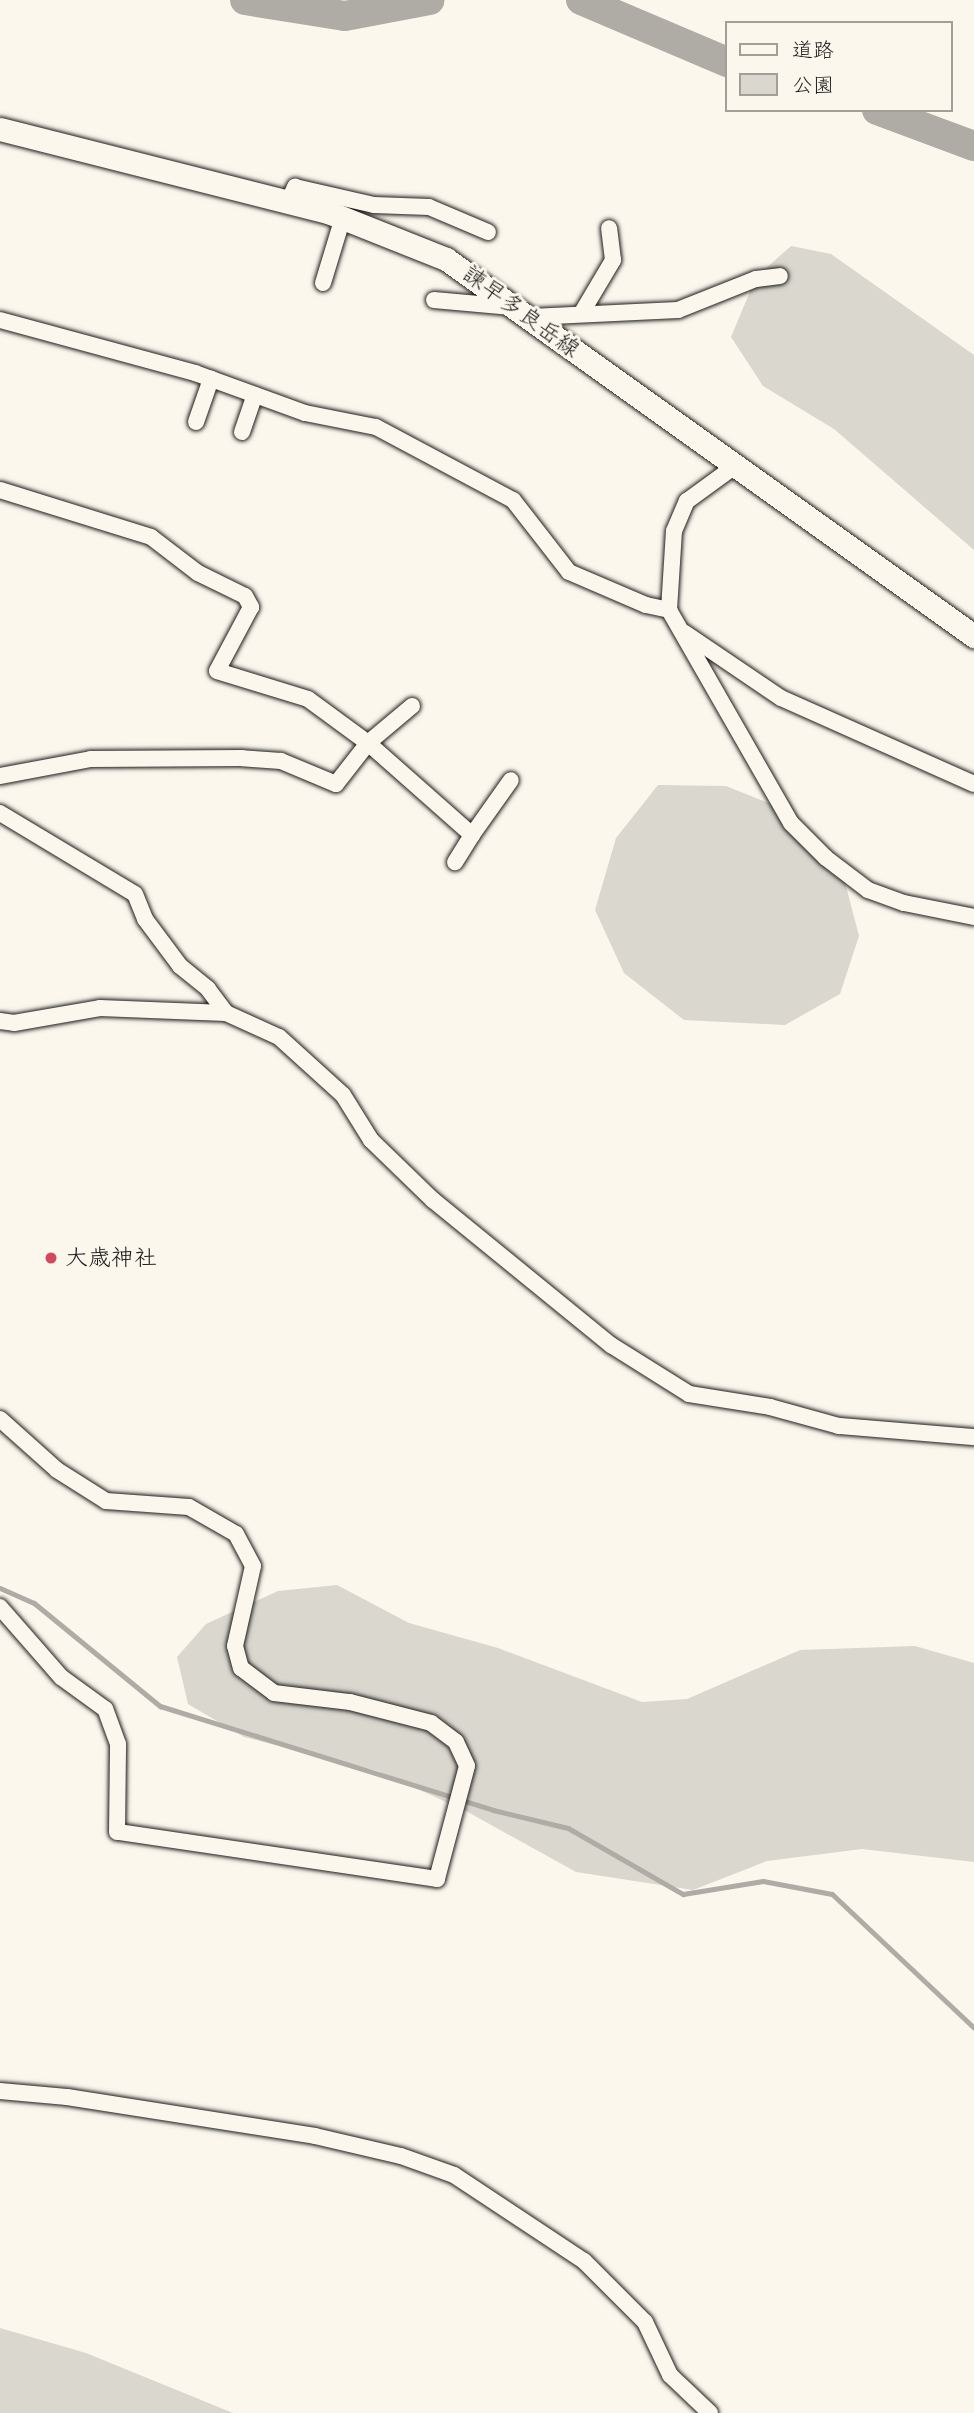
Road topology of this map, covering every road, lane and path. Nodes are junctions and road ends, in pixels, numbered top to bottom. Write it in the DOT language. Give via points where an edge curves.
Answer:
graph roads {
  1 [pos="0,129"];
  2 [pos="288,202"];
  3 [pos="343,217"];
  4 [pos="609,228"];
  5 [pos="488,232"];
  6 [pos="780,276"];
  7 [pos="323,283"];
  8 [pos="434,300"];
  9 [pos="525,312"];
  10 [pos="581,314"];
  11 [pos="0,320"];
  12 [pos="211,379"];
  13 [pos="255,395"];
  14 [pos="196,422"];
  15 [pos="242,432"];
  16 [pos="735,466"];
  17 [pos="0,490"];
  18 [pos="669,610"];
  19 [pos="680,630"];
  20 [pos="974,636"];
  21 [pos="412,706"];
  22 [pos="368,743"];
  23 [pos="0,776"];
  24 [pos="511,780"];
  25 [pos="974,783"];
  26 [pos="0,813"];
  27 [pos="472,835"];
  28 [pos="455,862"];
  29 [pos="974,917"];
  30 [pos="226,1013"];
  31 [pos="0,1021"];
  32 [pos="0,1419"];
  33 [pos="974,1437"];
  34 [pos="0,1607"];
  35 [pos="0,2091"];
  36 [pos="710,2413"];
  1 -- 2 [label="main road, 諫早多良岳線"];
  2 -- 3 [label="main road, 諫早多良岳線"];
  2 -- 5 [label="street" via="295,187 374,205 429,207"];
  3 -- 7 [label="street"];
  3 -- 9 [label="main road, 諫早多良岳線" via="446,259"];
  4 -- 10 [label="street" via="613,260"];
  6 -- 10 [label="street" via="756,279 678,310"];
  8 -- 9 [label="street"];
  9 -- 10 [label="street"];
  9 -- 16 [label="main road, 諫早多良岳線"];
  11 -- 12 [label="street"];
  12 -- 13 [label="street"];
  12 -- 14 [label="street"];
  13 -- 15 [label="street"];
  13 -- 18 [label="street" via="305,413 376,427 433,455 513,500 569,572 646,606"];
  16 -- 18 [label="street" via="687,501 674,531"];
  16 -- 20 [label="main road, 諫早多良岳線"];
  17 -- 22 [label="street" via="151,537 198,573 245,596 251,607 218,671 308,699"];
  18 -- 19 [label="street"];
  19 -- 25 [label="street" via="781,698"];
  19 -- 29 [label="street" via="791,823 868,890 904,904"];
  21 -- 22 [label="street"];
  22 -- 23 [label="street" via="336,784 281,761 242,758 91,759"];
  22 -- 27 [label="street"];
  24 -- 27 [label="street"];
  26 -- 30 [label="street" via="135,894 145,919 180,966 208,989"];
  27 -- 28 [label="street"];
  30 -- 31 [label="street" via="100,1008 14,1023"];
  30 -- 33 [label="street" via="279,1037 343,1095 371,1140 433,1200 611,1345 689,1394 770,1407 839,1426"];
  32 -- 34 [label="street" via="57,1471 106,1502 189,1507 236,1534 253,1566 235,1646 241,1668 274,1693 350,1702 430,1723 456,1742 467,1766 437,1879 117,1832 118,1744 105,1709 61,1677"];
  35 -- 36 [label="street" via="67,2097 315,2136 401,2156 454,2175 584,2261 645,2322 670,2375"];
}
